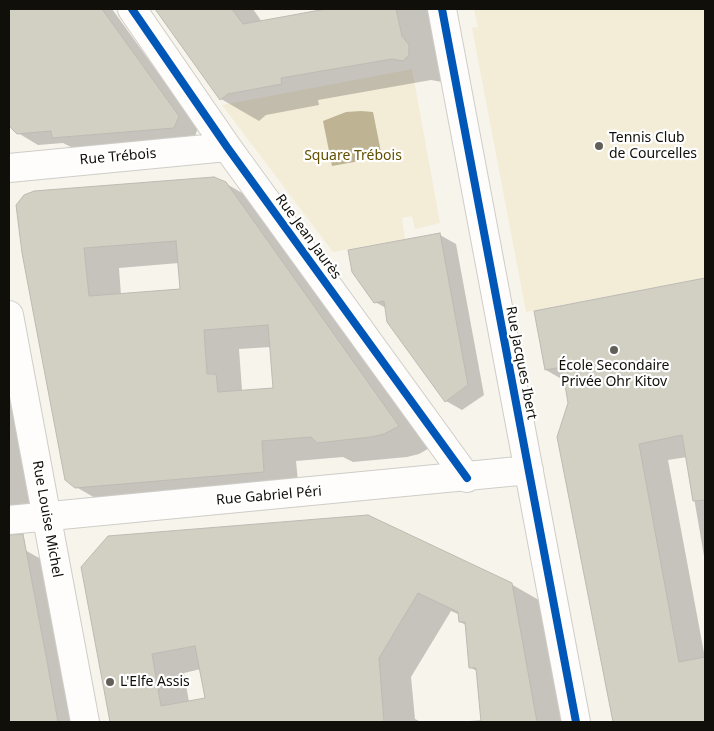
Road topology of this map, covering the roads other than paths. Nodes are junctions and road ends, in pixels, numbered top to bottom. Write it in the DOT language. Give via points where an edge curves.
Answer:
graph roads {
  1 [pos="132,9"];
  2 [pos="442,9"];
  3 [pos="226,147"];
  4 [pos="9,168"];
  5 [pos="9,315"];
  6 [pos="529,470"];
  7 [pos="467,478"];
  8 [pos="48,517"];
  9 [pos="9,520"];
  10 [pos="85,722"];
  11 [pos="576,722"];
  1 -- 3 [label="street, Rue Jean Jaurès"];
  2 -- 6 [label="street, Rue Jacques Ibert"];
  3 -- 4 [label="street, Rue Trébois"];
  3 -- 7 [label="street, Rue Jean Jaurès"];
  5 -- 8 [label="street, Rue Louise Michel"];
  6 -- 7 [label="street, Rue Gabriel Péri"];
  6 -- 11 [label="street, Rue Jacques Ibert"];
  7 -- 8 [label="street, Rue Gabriel Péri"];
  8 -- 9 [label="street, Rue Gabriel Péri"];
  8 -- 10 [label="street, Rue Louise Michel"];
}
